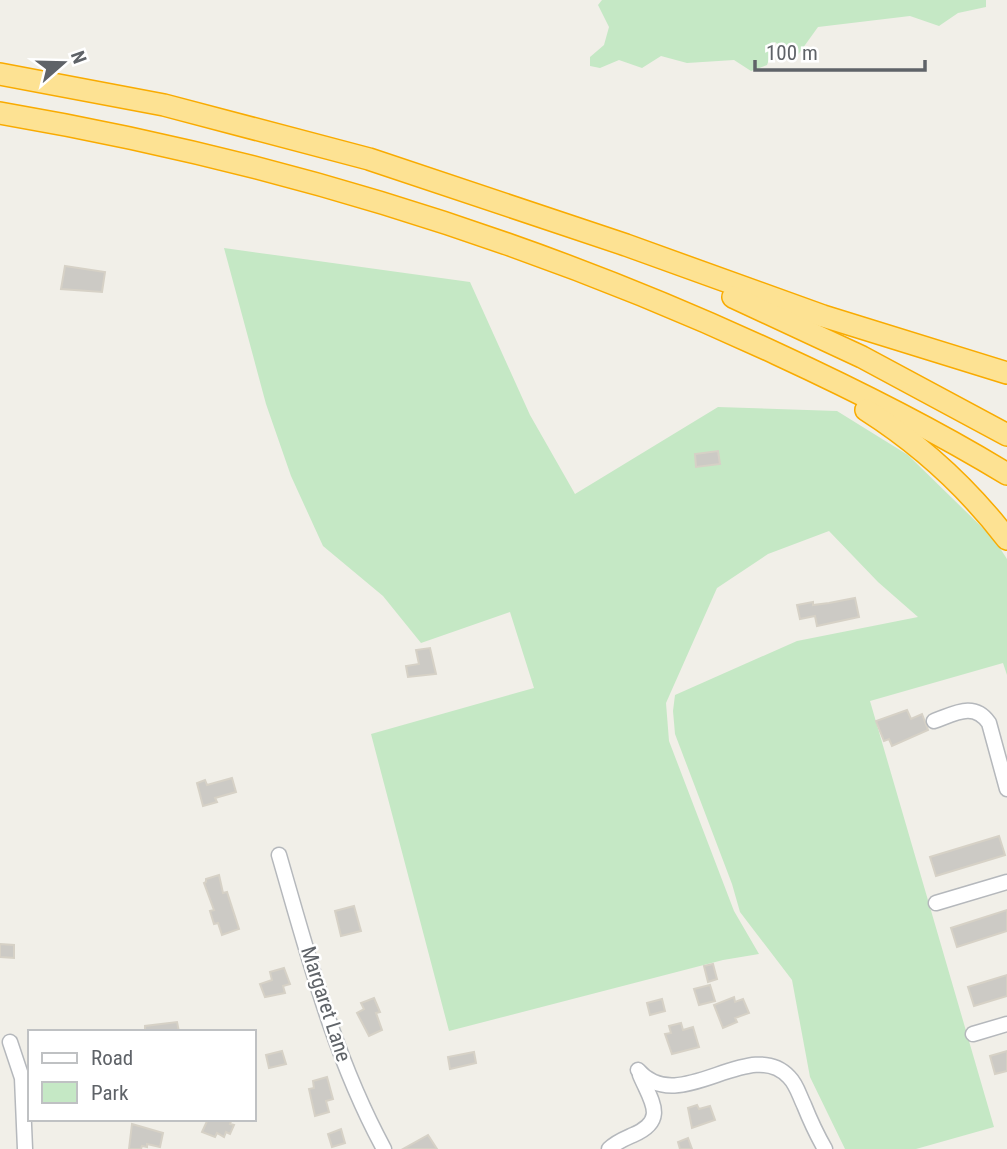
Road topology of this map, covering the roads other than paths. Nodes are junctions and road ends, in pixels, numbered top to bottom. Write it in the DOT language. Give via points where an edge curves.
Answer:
graph roads {
  1 [pos="0,74"];
  2 [pos="0,113"];
  3 [pos="551,220"];
  4 [pos="656,300"];
  5 [pos="1007,373"];
  6 [pos="1007,435"];
  7 [pos="1007,474"];
  8 [pos="1007,539"];
  9 [pos="934,721"];
  10 [pos="1007,789"];
  11 [pos="279,855"];
  12 [pos="1007,882"];
  13 [pos="936,903"];
  14 [pos="1007,1024"];
  15 [pos="973,1034"];
  16 [pos="10,1042"];
  17 [pos="27,1106"];
  18 [pos="25,1149"];
  19 [pos="384,1149"];
  20 [pos="609,1149"];
  21 [pos="825,1149"];
  1 -- 3 [label="highway" via="164,105 296,138 414,172"];
  2 -- 4 [label="highway" via="148,141 324,185 419,214"];
  3 -- 5 [label="highway" via="823,316"];
  3 -- 6 [label="highway" via="795,325"];
  4 -- 7 [label="highway" via="912,420"];
  4 -- 8 [label="highway" via="797,371 886,423 936,460"];
  9 -- 10 [label="street" via="964,710 985,717"];
  11 -- 19 [label="street, Margaret Lane" via="336,1041"];
  12 -- 13 [label="street"];
  14 -- 15 [label="street"];
  16 -- 17 [label="street"];
  17 -- 18 [label="street"];
  20 -- 21 [label="street" via="646,1128 653,1118 654,1104 638,1070 652,1083 678,1085 740,1068 769,1066 787,1074 796,1085"];
}
